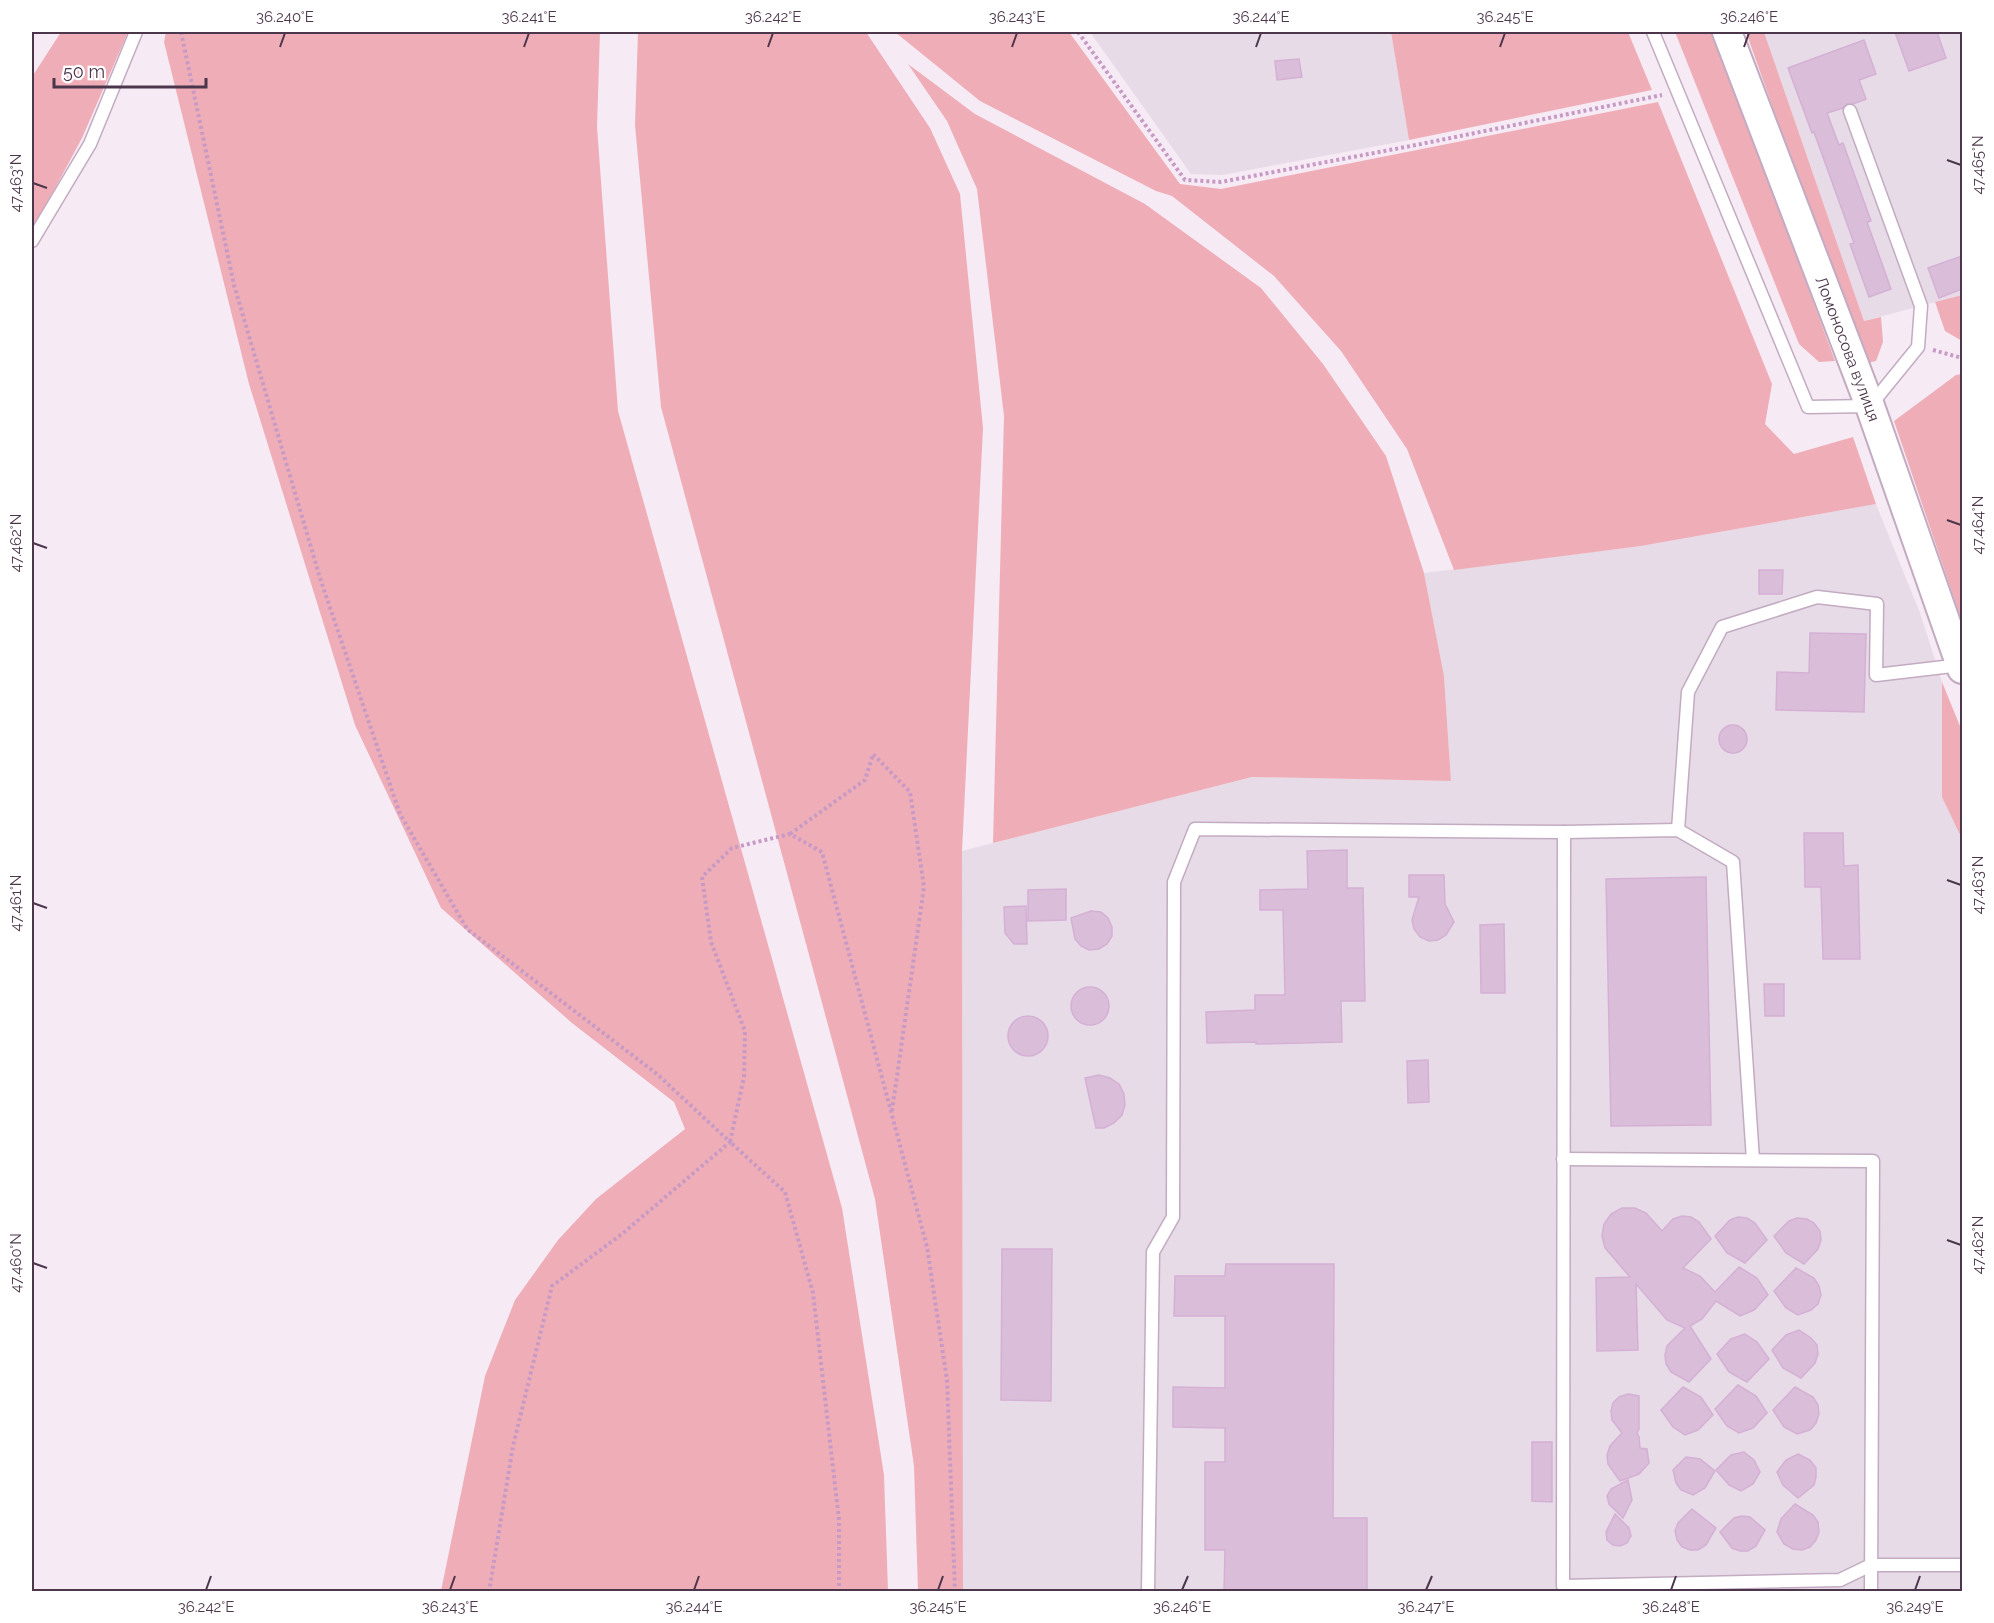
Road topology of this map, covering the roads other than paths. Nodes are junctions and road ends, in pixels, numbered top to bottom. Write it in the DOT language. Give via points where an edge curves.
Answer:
graph roads {
  1 [pos="136,32"];
  2 [pos="1653,32"];
  3 [pos="1727,32"];
  4 [pos="1850,111"];
  5 [pos="32,241"];
  6 [pos="1870,406"];
  7 [pos="1962,667"];
  8 [pos="1678,830"];
  9 [pos="1564,832"];
  10 [pos="1563,1159"];
  11 [pos="1753,1160"];
  12 [pos="1871,1565"];
  13 [pos="1962,1565"];
  14 [pos="1708,1587"];
  15 [pos="1148,1592"];
  16 [pos="1871,1592"];
  1 -- 5 [label="lane" via="90,144"];
  2 -- 6 [label="lane" via="1808,407"];
  3 -- 6 [label="street, Ломоносова вулиця"];
  4 -- 6 [label="lane" via="1921,306 1918,346"];
  6 -- 7 [label="street, Ломоносова вулиця"];
  7 -- 8 [label="lane" via="1876,675 1877,604 1817,597 1722,627 1688,692"];
  8 -- 9 [label="lane"];
  8 -- 11 [label="lane" via="1733,862"];
  9 -- 10 [label="lane"];
  9 -- 15 [label="lane" via="1195,829 1174,882 1173,1217 1153,1252"];
  10 -- 11 [label="lane"];
  10 -- 14 [label="lane" via="1563,1586"];
  11 -- 12 [label="lane" via="1873,1161"];
  12 -- 13 [label="lane"];
  12 -- 14 [label="lane" via="1840,1580"];
  12 -- 16 [label="lane"];
}
